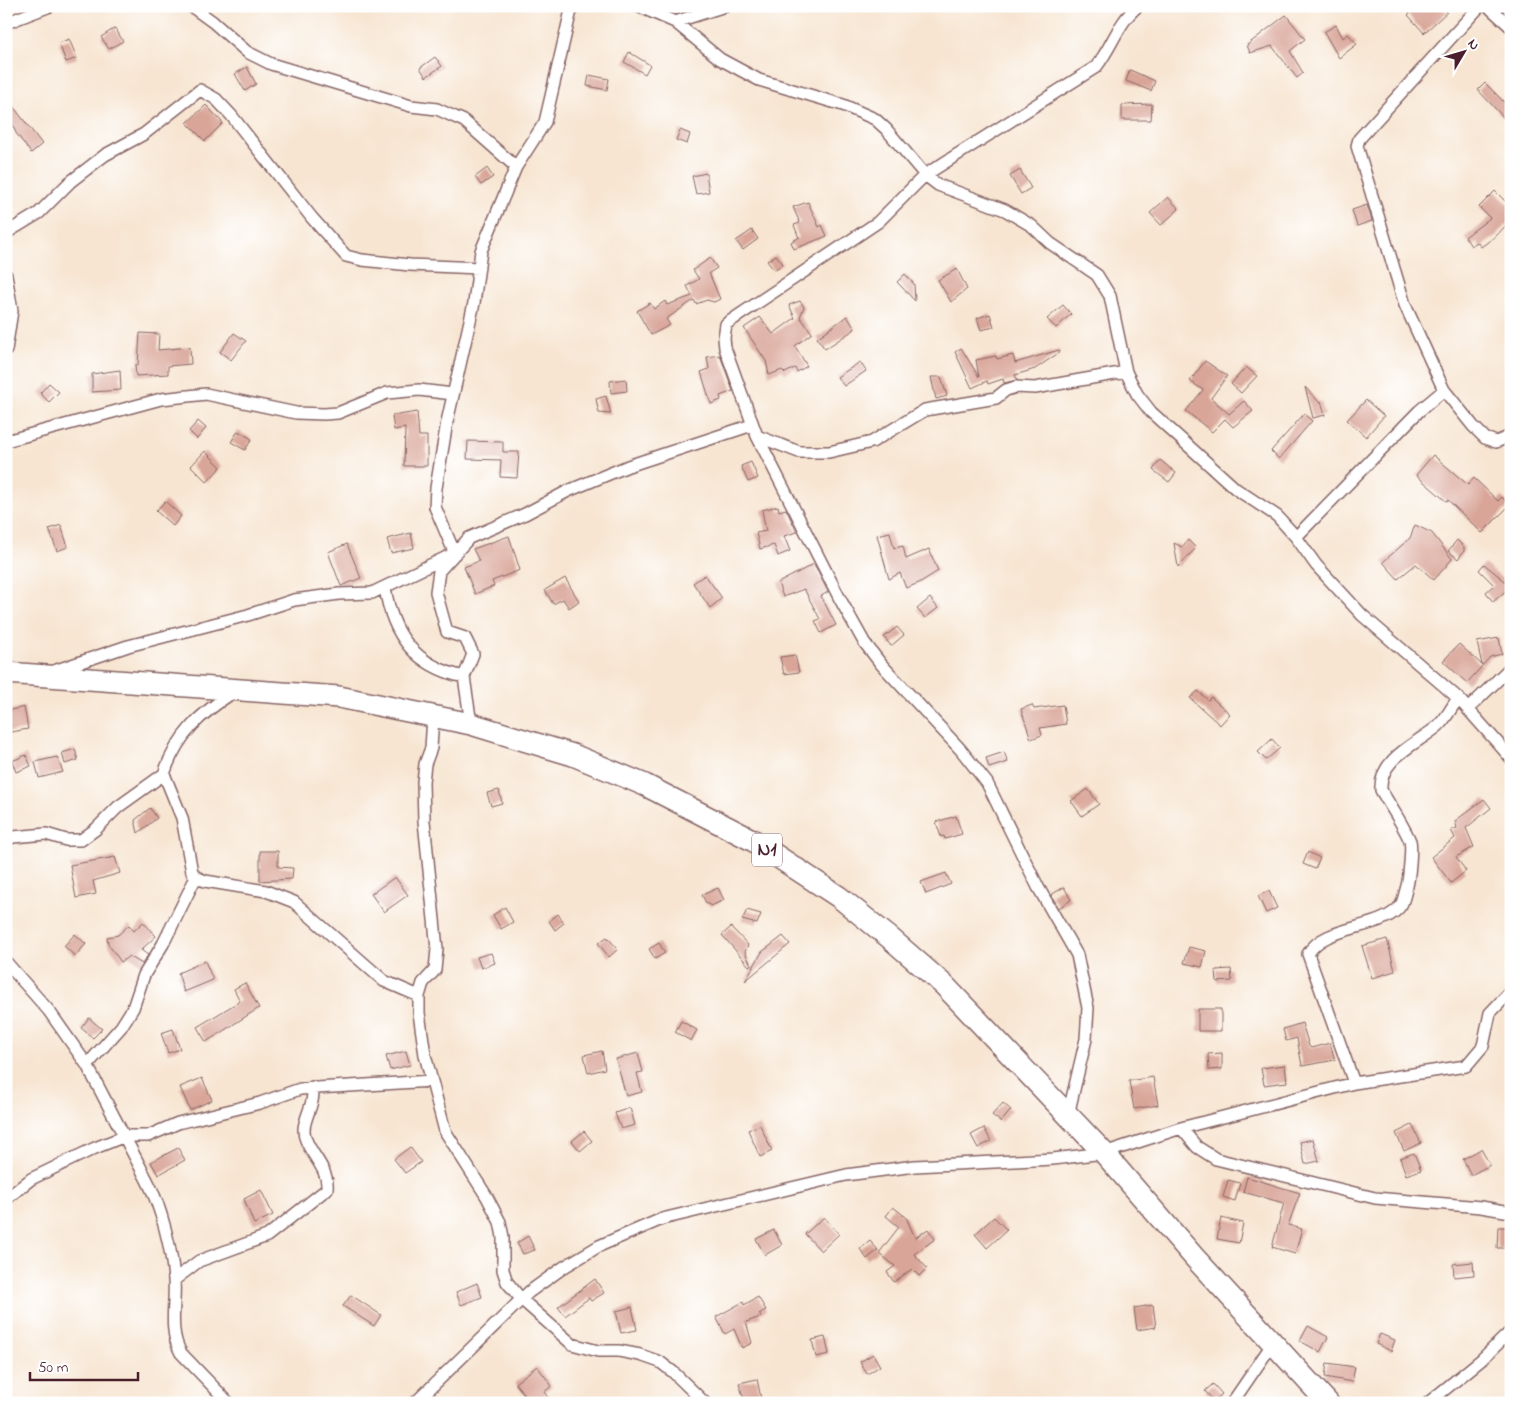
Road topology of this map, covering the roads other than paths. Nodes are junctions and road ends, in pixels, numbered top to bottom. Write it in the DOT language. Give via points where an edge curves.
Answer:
graph roads {
  1 [pos="50,6"];
  2 [pos="191,6"];
  3 [pos="572,6"];
  4 [pos="638,6"];
  5 [pos="725,6"];
  6 [pos="1138,6"];
  7 [pos="1480,6"];
  8 [pos="1488,6"];
  9 [pos="675,22"];
  10 [pos="6,23"];
  11 [pos="1511,26"];
  12 [pos="516,168"];
  13 [pos="925,175"];
  14 [pos="6,233"];
  15 [pos="479,268"];
  16 [pos="6,275"];
  17 [pos="6,350"];
  18 [pos="1126,372"];
  19 [pos="1444,390"];
  20 [pos="453,394"];
  21 [pos="755,430"];
  22 [pos="1511,436"];
  23 [pos="6,441"];
  24 [pos="1296,536"];
  25 [pos="455,554"];
  26 [pos="385,587"];
  27 [pos="1511,667"];
  28 [pos="6,673"];
  29 [pos="40,677"];
  30 [pos="464,677"];
  31 [pos="237,689"];
  32 [pos="1458,698"];
  33 [pos="1469,708"];
  34 [pos="433,717"];
  35 [pos="471,724"];
  36 [pos="1511,758"];
  37 [pos="164,774"];
  38 [pos="6,840"];
  39 [pos="196,877"];
  40 [pos="6,962"];
  41 [pos="1511,991"];
  42 [pos="419,996"];
  43 [pos="87,1065"];
  44 [pos="432,1081"];
  45 [pos="1354,1083"];
  46 [pos="312,1087"];
  47 [pos="1068,1115"];
  48 [pos="1181,1128"];
  49 [pos="125,1136"];
  50 [pos="1104,1153"];
  51 [pos="6,1199"];
  52 [pos="1511,1212"];
  53 [pos="174,1280"];
  54 [pos="521,1299"];
  55 [pos="1511,1330"];
  56 [pos="1273,1344"];
  57 [pos="229,1403"];
  58 [pos="415,1403"];
  59 [pos="705,1403"];
  60 [pos="1232,1403"];
  61 [pos="1328,1403"];
  62 [pos="1428,1403"];
  1 -- 10 [label="street"];
  2 -- 12 [label="street" via="247,52 271,64 448,114 475,131"];
  3 -- 12 [label="street" via="545,122"];
  4 -- 9 [label="street"];
  5 -- 9 [label="street"];
  6 -- 13 [label="street" via="1119,26 1112,46 1096,67"];
  7 -- 19 [label="street" via="1359,139 1357,146 1406,305"];
  8 -- 11 [label="street"];
  9 -- 13 [label="street" via="720,59 759,80 843,105 875,119"];
  12 -- 15 [label="street" via="481,251"];
  13 -- 18 [label="street" via="938,185 1005,210 1032,226 1050,243 1097,275 1110,296"];
  13 -- 21 [label="street" via="878,222 726,324 725,348"];
  14 -- 15 [label="street" via="39,214 70,182 144,134 200,90 216,99 346,256 410,265"];
  15 -- 20 [label="street"];
  16 -- 17 [label="street" via="12,311"];
  18 -- 21 [label="street" via="1035,388 1016,387 996,398 925,410 872,442 829,452 799,452"];
  18 -- 24 [label="street" via="1151,412 1236,489 1276,516"];
  19 -- 22 [label="street" via="1486,438 1496,442"];
  19 -- 24 [label="street" via="1419,411"];
  20 -- 23 [label="street" via="419,390 387,393 338,413 324,414 296,413 206,394 160,399"];
  20 -- 25 [label="street" via="435,507"];
  21 -- 25 [label="street" via="628,466 469,538"];
  21 -- 47 [label="street" via="864,642 987,783 1038,887 1077,955 1088,1008 1086,1039"];
  24 -- 32 [label="street" via="1316,565 1362,615"];
  25 -- 26 [label="street"];
  25 -- 30 [label="street" via="439,571 436,592 447,632 465,638 473,654"];
  26 -- 29 [label="street" via="372,592 294,600 128,646"];
  26 -- 30 [label="street" via="387,602 398,628 415,655 431,665"];
  27 -- 33 [label="street"];
  28 -- 29 [label="highway, N1"];
  29 -- 31 [label="highway, N1"];
  30 -- 35 [label="street"];
  31 -- 34 [label="highway, N1" via="339,698"];
  31 -- 37 [label="street" via="207,710 187,732 173,749"];
  32 -- 33 [label="street"];
  32 -- 45 [label="street" via="1440,725 1396,756 1380,781 1381,790 1411,842 1411,874 1401,905 1383,918 1337,933 1312,946 1308,954"];
  33 -- 36 [label="street"];
  34 -- 35 [label="highway, N1"];
  34 -- 42 [label="street" via="431,748 423,782 437,955 435,970 423,983"];
  35 -- 47 [label="highway, N1" via="573,755 645,785 754,841 839,898 944,985"];
  37 -- 38 [label="street" via="118,807 81,840 66,840 46,834"];
  37 -- 39 [label="street" via="182,818 192,872"];
  39 -- 42 [label="street" via="266,892 294,902 384,982"];
  39 -- 43 [label="street" via="144,975 133,1008 121,1027"];
  40 -- 43 [label="street" via="49,1011"];
  41 -- 45 [label="street" via="1490,1013 1483,1046 1466,1066"];
  42 -- 44 [label="street" via="420,1021"];
  43 -- 49 [label="street"];
  44 -- 46 [label="street"];
  44 -- 54 [label="street" via="446,1131 500,1222 503,1270 507,1282"];
  45 -- 48 [label="street"];
  46 -- 49 [label="street" via="191,1120 148,1136"];
  46 -- 53 [label="street" via="313,1102 304,1132 328,1182 327,1189 267,1236 199,1261"];
  47 -- 50 [label="highway, N1"];
  48 -- 50 [label="street"];
  48 -- 52 [label="street" via="1197,1147 1216,1159 1374,1198"];
  49 -- 51 [label="street" via="31,1179"];
  49 -- 53 [label="street" via="154,1192"];
  50 -- 54 [label="street" via="915,1166 846,1175 716,1205 662,1219 622,1235 564,1267"];
  50 -- 56 [label="highway, N1"];
  53 -- 57 [label="street" via="176,1343"];
  54 -- 58 [label="street"];
  54 -- 59 [label="street" via="572,1344 598,1351 640,1355 660,1362"];
  55 -- 62 [label="street" via="1481,1360"];
  56 -- 60 [label="street"];
  56 -- 61 [label="highway, N1"];
}
